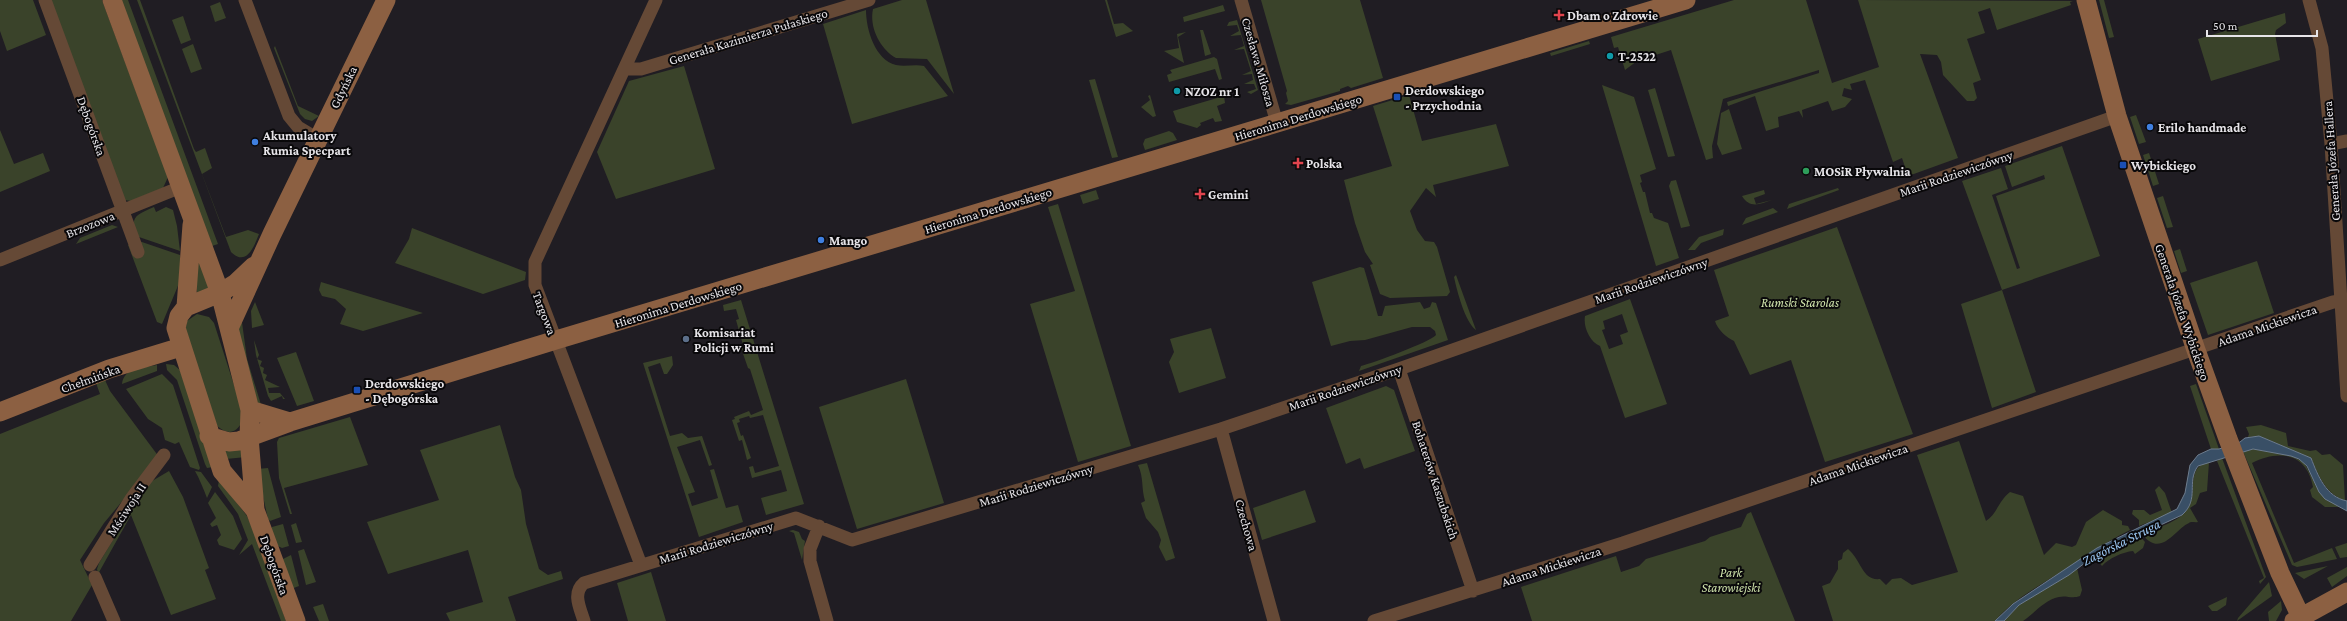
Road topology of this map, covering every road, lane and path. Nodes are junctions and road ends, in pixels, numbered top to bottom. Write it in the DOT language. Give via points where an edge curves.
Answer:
graph roads {
  1 [pos="45,0"];
  2 [pos="112,0"];
  3 [pos="245,0"];
  4 [pos="386,0"];
  5 [pos="656,0"];
  6 [pos="869,0"];
  7 [pos="1241,0"];
  8 [pos="1686,0"];
  9 [pos="2086,0"];
  10 [pos="2309,0"];
  11 [pos="625,69"];
  12 [pos="2117,116"];
  13 [pos="1277,123"];
  14 [pos="318,139"];
  15 [pos="2347,141"];
  16 [pos="2331,144"];
  17 [pos="181,187"];
  18 [pos="124,211"];
  19 [pos="192,220"];
  20 [pos="138,252"];
  21 [pos="0,260"];
  22 [pos="260,261"];
  23 [pos="220,293"];
  24 [pos="2340,301"];
  25 [pos="186,307"];
  26 [pos="230,326"];
  27 [pos="556,340"];
  28 [pos="181,347"];
  29 [pos="2196,350"];
  30 [pos="1399,369"];
  31 [pos="2347,396"];
  32 [pos="250,410"];
  33 [pos="0,412"];
  34 [pos="290,422"];
  35 [pos="1221,429"];
  36 [pos="209,436"];
  37 [pos="249,437"];
  38 [pos="164,455"];
  39 [pos="255,510"];
  40 [pos="819,526"];
  41 [pos="641,565"];
  42 [pos="1473,591"];
  43 [pos="2347,592"];
  44 [pos="2299,620"];
  45 [pos="114,621"];
  46 [pos="296,621"];
  47 [pos="584,621"];
  48 [pos="828,621"];
  49 [pos="1274,621"];
  50 [pos="1374,621"];
  1 -- 18 [label="street, Dębogórska"];
  2 -- 17 [label="street"];
  3 -- 14 [label="street" via="289,116 298,127"];
  4 -- 14 [label="street, Gdyńska"];
  5 -- 11 [label="street, Targowa"];
  6 -- 11 [label="street, Generała Kazimierza Pułaskiego" via="641,69"];
  7 -- 13 [label="street, Czesława Miłosza"];
  8 -- 13 [label="street, Hieronima Derdowskiego"];
  9 -- 12 [label="street, Generała Józefa Wybickiego"];
  10 -- 16 [label="street, Generała Józefa Hallera" via="2322,48"];
  11 -- 27 [label="street, Targowa" via="535,262 535,286"];
  12 -- 29 [label="street, Generała Józefa Wybickiego"];
  12 -- 30 [label="street, Marii Rodziewiczówny"];
  13 -- 27 [label="street, Hieronima Derdowskiego"];
  14 -- 22 [label="street, Gdyńska"];
  15 -- 16 [label="street"];
  16 -- 24 [label="street, Generała Józefa Hallera"];
  17 -- 18 [label="street, Brzozowa"];
  17 -- 19 [label="street"];
  18 -- 20 [label="street, Dębogórska"];
  18 -- 21 [label="street, Brzozowa"];
  19 -- 23 [label="street"];
  19 -- 25 [label="street"];
  22 -- 23 [label="street, Gdyńska" via="236,283"];
  22 -- 26 [label="street, Gdyńska"];
  23 -- 25 [label="street, Gdyńska"];
  23 -- 26 [label="street, Dębogórska"];
  24 -- 29 [label="street, Adama Mickiewicza"];
  24 -- 31 [label="street, Generała Józefa Hallera"];
  25 -- 28 [label="street, Dębogórska" via="179,316 176,328"];
  26 -- 32 [label="street, Dębogórska"];
  27 -- 34 [label="street, Hieronima Derdowskiego"];
  27 -- 41 [label="street, Targowa"];
  28 -- 33 [label="street, Chełmińska" via="109,369"];
  28 -- 36 [label="street, Dębogórska"];
  29 -- 42 [label="street, Adama Mickiewicza" via="1624,543"];
  29 -- 44 [label="street, Generała Józefa Wybickiego"];
  30 -- 35 [label="street, Marii Rodziewiczówny"];
  30 -- 42 [label="street, Bohaterów Kaszubskich"];
  32 -- 34 [label="street"];
  32 -- 37 [label="street, Dębogórska"];
  34 -- 37 [label="street, Hieronima Derdowskiego"];
  35 -- 40 [label="street, Marii Rodziewiczówny" via="852,540"];
  35 -- 49 [label="street, Czechowa"];
  36 -- 37 [label="street, Hieronima Derdowskiego" via="229,442"];
  36 -- 39 [label="street, Dębogórska" via="222,471"];
  37 -- 39 [label="street, Dębogórska"];
  38 -- 45 [label="street, Mściwoja II" via="131,499 92,571"];
  39 -- 46 [label="street, Dębogórska"];
  40 -- 41 [label="street, Marii Rodziewiczówny" via="796,518"];
  40 -- 48 [label="street" via="810,549 810,561"];
  41 -- 47 [label="street, Marii Rodziewiczówny" via="584,583 579,587 578,601"];
  42 -- 50 [label="street, Adama Mickiewicza"];
  43 -- 44 [label="street"];
}
